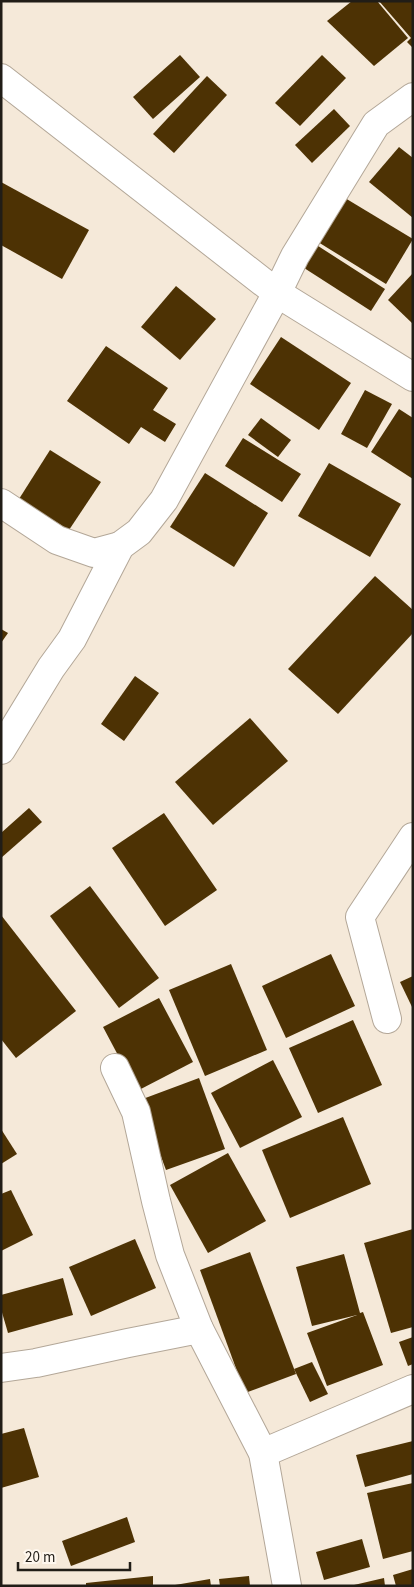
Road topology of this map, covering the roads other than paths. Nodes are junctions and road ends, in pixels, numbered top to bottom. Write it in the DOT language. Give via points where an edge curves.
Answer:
graph roads {
  1 [pos="1,78"];
  2 [pos="413,97"];
  3 [pos="277,293"];
  4 [pos="413,377"];
  5 [pos="1,503"];
  6 [pos="120,546"];
  7 [pos="1,750"];
  8 [pos="413,837"];
  9 [pos="387,1019"];
  10 [pos="115,1068"];
  11 [pos="199,1330"];
  12 [pos="1,1368"];
  13 [pos="413,1389"];
  14 [pos="262,1453"];
  15 [pos="287,1586"];
  1 -- 3 [label="street"];
  2 -- 3 [label="street" via="376,124 295,256"];
  3 -- 4 [label="street"];
  3 -- 6 [label="street" via="164,500 140,532"];
  5 -- 6 [label="street" via="57,540 94,553"];
  6 -- 7 [label="street" via="72,639"];
  8 -- 9 [label="street" via="360,918"];
  10 -- 11 [label="street" via="136,1112 170,1255"];
  11 -- 12 [label="street"];
  11 -- 14 [label="street"];
  13 -- 14 [label="street"];
  14 -- 15 [label="street"];
}
